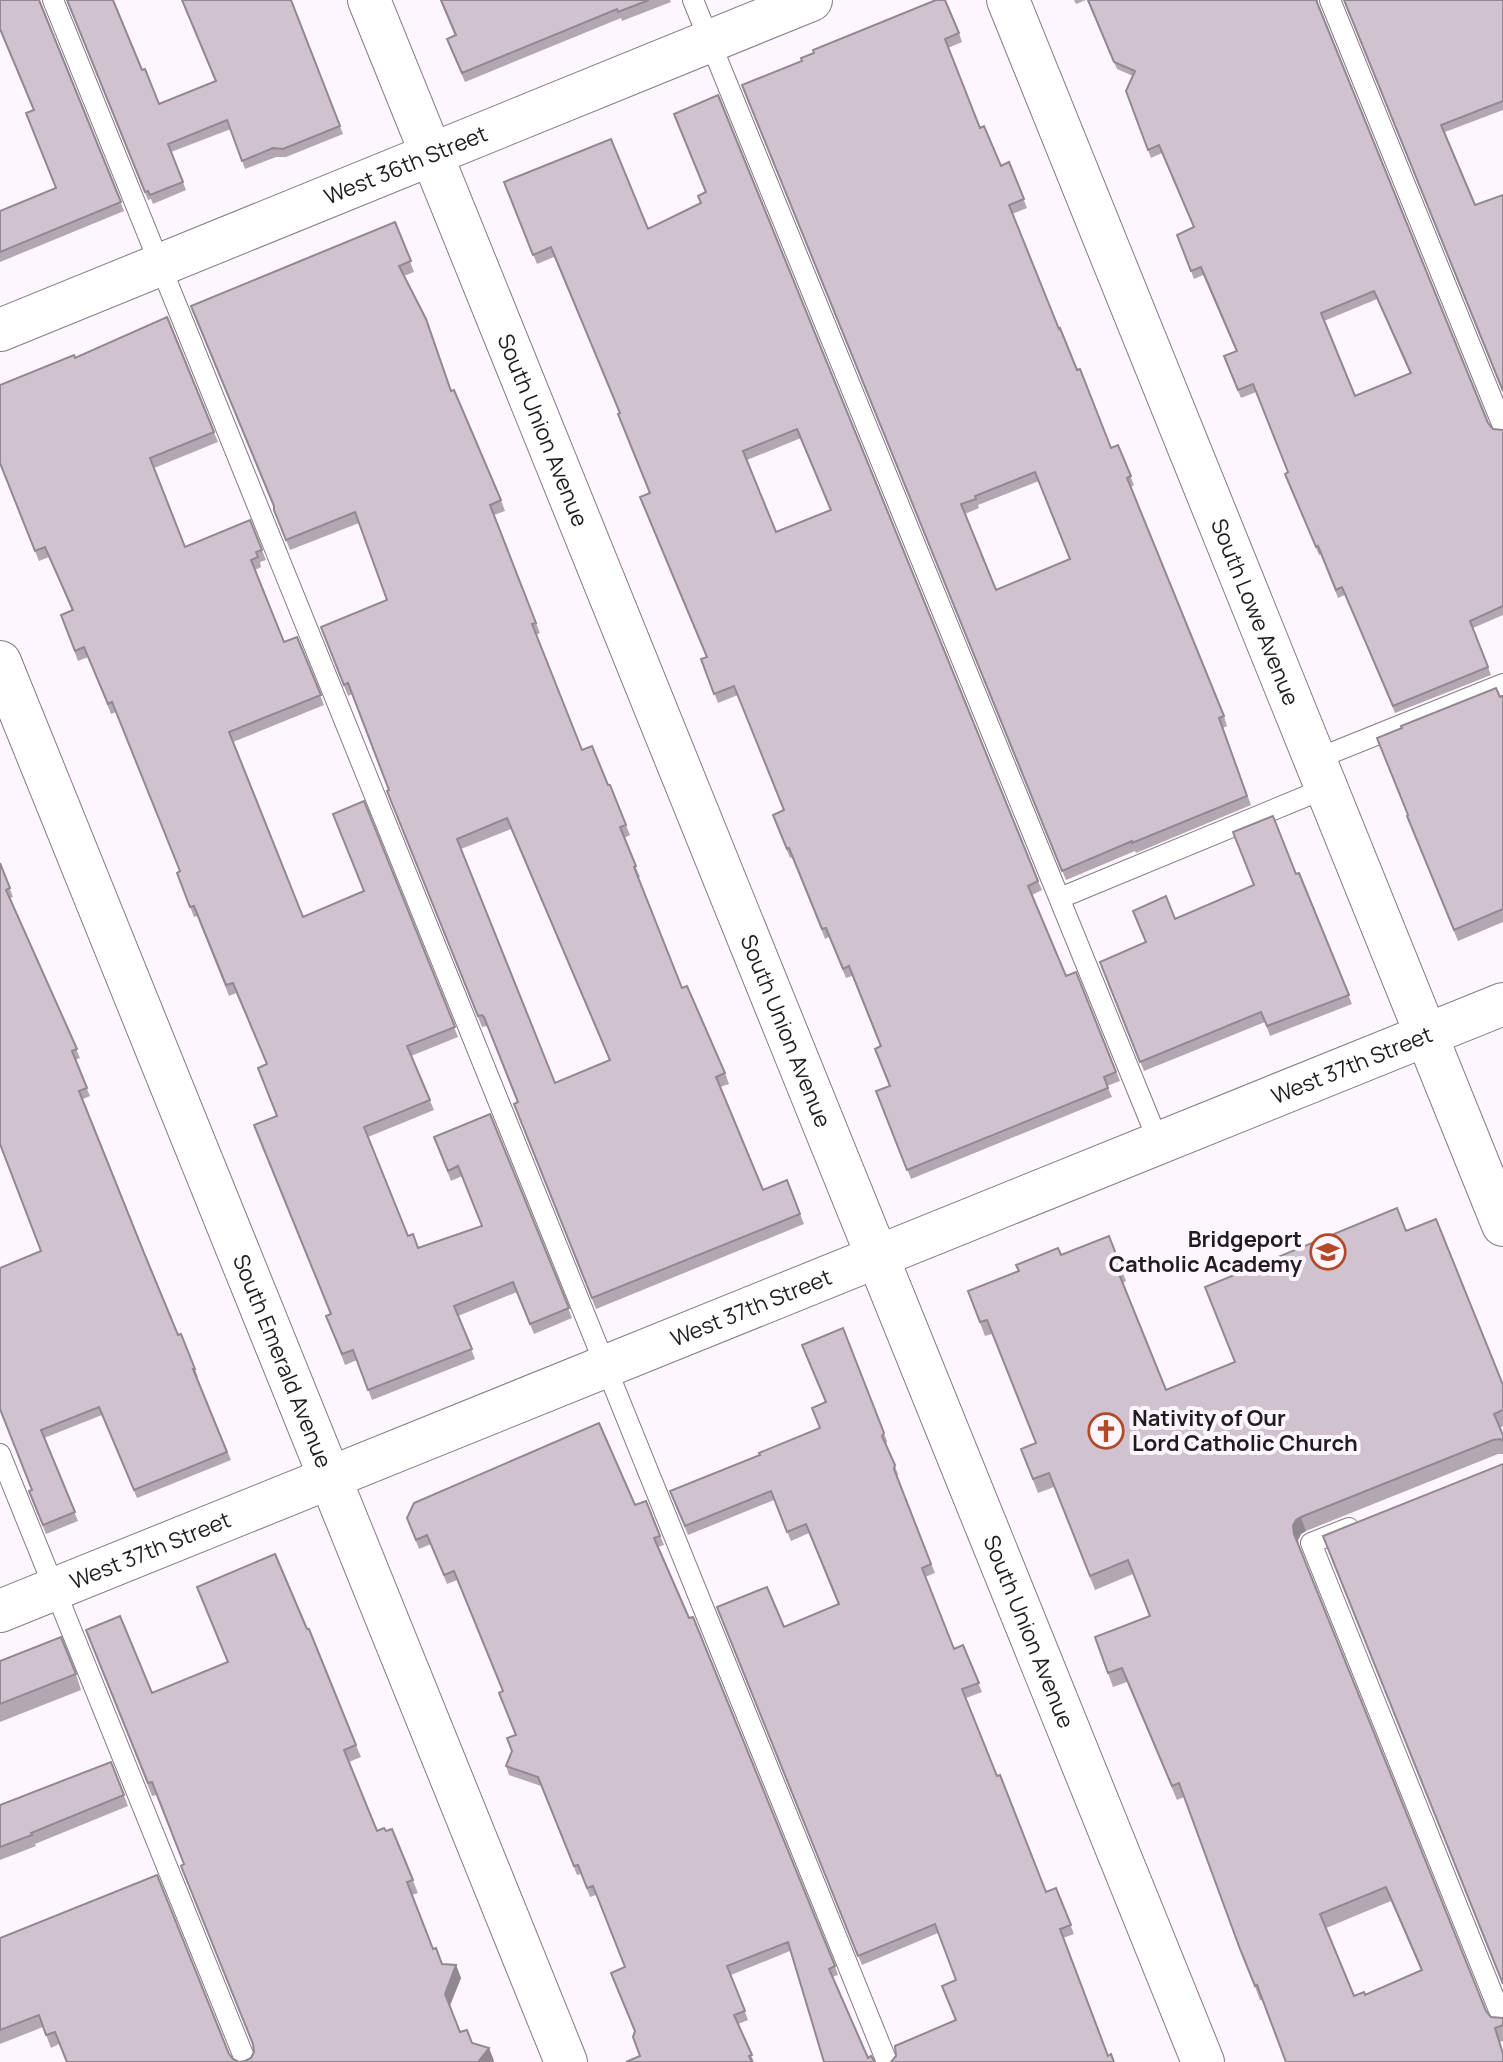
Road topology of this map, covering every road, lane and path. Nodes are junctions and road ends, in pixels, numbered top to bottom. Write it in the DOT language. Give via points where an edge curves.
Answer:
graph roads {
  1 [pos="53,0"];
  2 [pos="369,0"];
  3 [pos="693,0"];
  4 [pos="811,0"];
  5 [pos="1008,0"];
  6 [pos="1330,0"];
  7 [pos="709,41"];
  8 [pos="431,154"];
  9 [pos="159,265"];
  10 [pos="0,330"];
  11 [pos="1503,426"];
  12 [pos="0,662"];
  13 [pos="1503,684"];
  14 [pos="1320,774"];
  15 [pos="1060,898"];
  16 [pos="1503,1004"];
  17 [pos="1426,1035"];
  18 [pos="1159,1143"];
  19 [pos="1503,1225"];
  20 [pos="877,1257"];
  21 [pos="606,1367"];
  22 [pos="0,1454"];
  23 [pos="330,1478"];
  24 [pos="1370,1519"];
  25 [pos="55,1589"];
  26 [pos="0,1611"];
  27 [pos="1503,2020"];
  28 [pos="246,2062"];
  29 [pos="566,2062"];
  30 [pos="887,2062"];
  31 [pos="1203,2062"];
  1 -- 9 [label="lane"];
  2 -- 8 [label="street, South Union Avenue"];
  3 -- 7 [label="lane"];
  4 -- 7 [label="street, West 36th Street"];
  5 -- 14 [label="street, South Lowe Avenue"];
  6 -- 11 [label="lane"];
  7 -- 8 [label="street, West 36th Street"];
  7 -- 15 [label="lane"];
  8 -- 9 [label="street, West 36th Street"];
  8 -- 20 [label="street, South Union Avenue"];
  9 -- 10 [label="street, West 36th Street"];
  9 -- 21 [label="lane"];
  12 -- 23 [label="street, South Emerald Avenue"];
  13 -- 14 [label="lane"];
  14 -- 15 [label="lane"];
  14 -- 17 [label="street, South Lowe Avenue"];
  15 -- 18 [label="lane"];
  16 -- 17 [label="street, West 37th Street"];
  17 -- 18 [label="street, West 37th Street"];
  17 -- 19 [label="street, South Lowe Avenue"];
  18 -- 20 [label="street, West 37th Street"];
  20 -- 21 [label="street, West 37th Street"];
  20 -- 31 [label="street, South Union Avenue"];
  21 -- 23 [label="street, West 37th Street"];
  21 -- 30 [label="lane"];
  22 -- 25 [label="lane"];
  23 -- 25 [label="street, West 37th Street"];
  23 -- 29 [label="street, South Emerald Avenue"];
  24 -- 27 [label="lane" via="1311,1543"];
  25 -- 26 [label="street, West 37th Street"];
  25 -- 28 [label="lane"];
}
